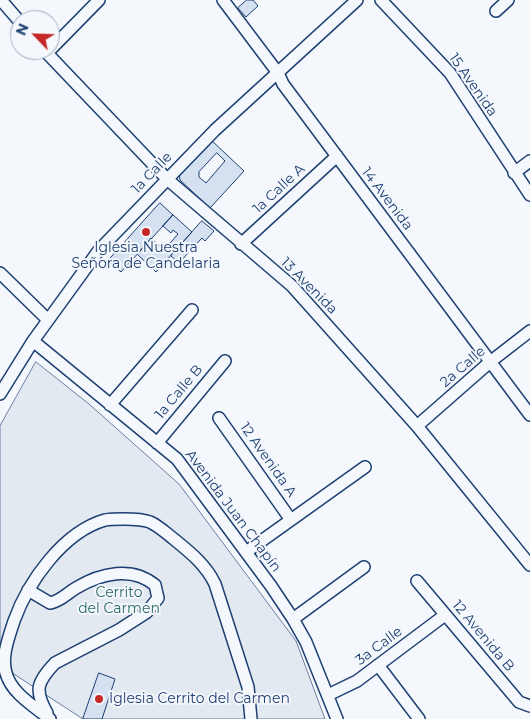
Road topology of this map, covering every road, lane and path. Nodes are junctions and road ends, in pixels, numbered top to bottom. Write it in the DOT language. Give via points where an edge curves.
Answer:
graph roads {
  1 [pos="1,0"];
  2 [pos="99,0"];
  3 [pos="223,0"];
  4 [pos="357,0"];
  5 [pos="381,0"];
  6 [pos="508,0"];
  7 [pos="10,10"];
  8 [pos="496,11"];
  9 [pos="60,38"];
  10 [pos="54,60"];
  11 [pos="278,73"];
  12 [pos="337,156"];
  13 [pos="530,161"];
  14 [pos="514,173"];
  15 [pos="167,179"];
  16 [pos="530,195"];
  17 [pos="241,244"];
  18 [pos="0,273"];
  19 [pos="192,310"];
  20 [pos="48,320"];
  21 [pos="530,331"];
  22 [pos="33,341"];
  23 [pos="225,361"];
  24 [pos="490,362"];
  25 [pos="0,394"];
  26 [pos="110,405"];
  27 [pos="530,415"];
  28 [pos="219,418"];
  29 [pos="416,426"];
  30 [pos="157,443"];
  31 [pos="365,467"];
  32 [pos="291,520"];
  33 [pos="246,552"];
  34 [pos="528,559"];
  35 [pos="364,568"];
  36 [pos="417,581"];
  37 [pos="28,590"];
  38 [pos="445,614"];
  39 [pos="293,619"];
  40 [pos="378,665"];
  41 [pos="328,694"];
  42 [pos="530,706"];
  43 [pos="50,719"];
  44 [pos="251,719"];
  45 [pos="337,719"];
  46 [pos="419,719"];
  1 -- 7 [label="street"];
  2 -- 9 [label="street"];
  3 -- 11 [label="street, 14 Avenida"];
  4 -- 11 [label="street, 1a Calle"];
  5 -- 14 [label="street, 15 Avenida" via="450,74"];
  6 -- 8 [label="street"];
  10 -- 15 [label="street, 13 Avenida"];
  11 -- 12 [label="street, 14 Avenida"];
  11 -- 15 [label="street, 1a Calle"];
  12 -- 17 [label="street, 1a Calle A"];
  12 -- 24 [label="street, 14 Avenida"];
  13 -- 14 [label="street"];
  14 -- 16 [label="street, 15 Avenida"];
  15 -- 17 [label="street, 13 Avenida"];
  15 -- 20 [label="street, 1a Calle" via="99,250"];
  17 -- 29 [label="street, 13 Avenida" via="292,286"];
  18 -- 20 [label="street"];
  19 -- 26 [label="street"];
  20 -- 22 [label="street, 1a Calle"];
  21 -- 24 [label="street, 2a Calle"];
  22 -- 25 [label="street, 1a Calle"];
  22 -- 26 [label="street, Avenida Juan Chapín"];
  23 -- 30 [label="street, 1a Calle B"];
  24 -- 27 [label="street, 14 Avenida"];
  24 -- 29 [label="street, 2a Calle"];
  26 -- 30 [label="street, Avenida Juan Chapín"];
  28 -- 32 [label="street, 12 Avenida A"];
  29 -- 34 [label="street, 13 Avenida"];
  30 -- 33 [label="street, Avenida Juan Chapín" via="176,459"];
  31 -- 32 [label="street"];
  32 -- 33 [label="street"];
  33 -- 39 [label="street, Avenida Juan Chapín"];
  35 -- 39 [label="street"];
  36 -- 38 [label="street, 12 Avenida B"];
  37 -- 43 [label="street" via="8,641 5,672 20,694"];
  37 -- 43 [label="street" via="50,604 59,602 96,577 137,574 155,586 158,598 147,612 63,658 48,670 38,691"];
  37 -- 44 [label="street" via="67,541 81,531 105,520 118,519 149,522 160,528 209,572 248,687"];
  38 -- 40 [label="street, 3a Calle"];
  38 -- 42 [label="street, 12 Avenida B" via="519,702"];
  39 -- 41 [label="street, Avenida Juan Chapín"];
  40 -- 41 [label="street, 3a Calle" via="357,682"];
  40 -- 46 [label="street"];
  41 -- 45 [label="street, Avenida Juan Chapín"];
}
